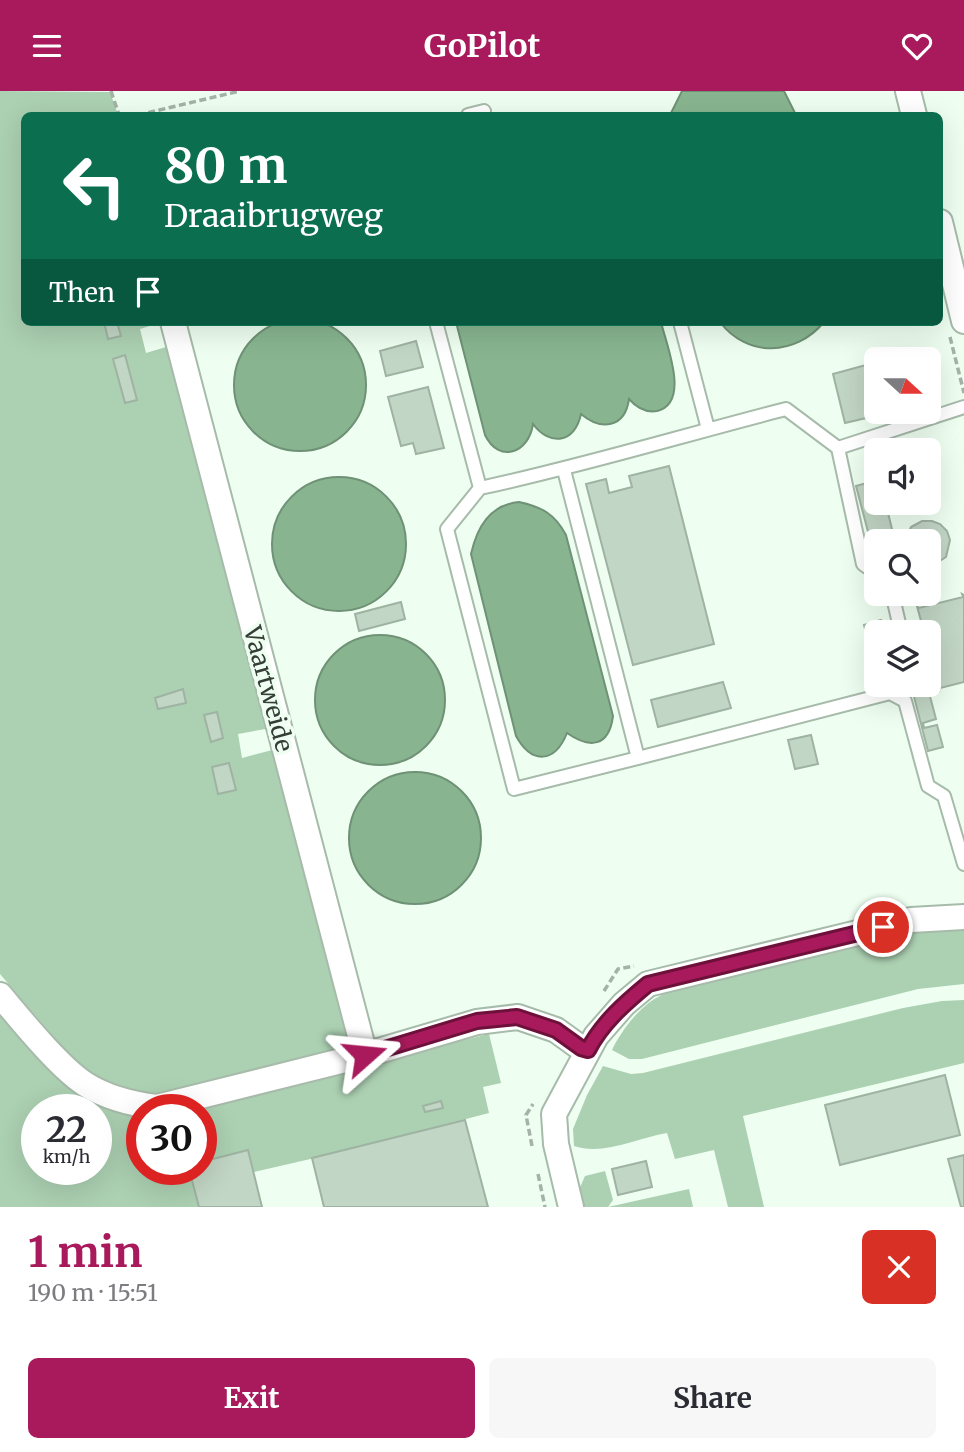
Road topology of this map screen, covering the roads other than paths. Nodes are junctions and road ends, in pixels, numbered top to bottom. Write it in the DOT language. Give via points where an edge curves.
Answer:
graph roads {
  1 [pos="908,91"];
  2 [pos="484,111"];
  3 [pos="480,112"];
  4 [pos="913,112"];
  5 [pos="943,242"];
  6 [pos="174,326"];
  7 [pos="437,326"];
  8 [pos="681,326"];
  9 [pos="956,327"];
  10 [pos="964,407"];
  11 [pos="708,429"];
  12 [pos="838,448"];
  13 [pos="564,470"];
  14 [pos="480,488"];
  15 [pos="864,565"];
  16 [pos="864,697"];
  17 [pos="901,697"];
  18 [pos="638,758"];
  19 [pos="964,864"];
  20 [pos="964,916"];
  21 [pos="0,995"];
  22 [pos="588,1050"];
  23 [pos="365,1055"];
  24 [pos="571,1207"];
  1 -- 4 [label="street"];
  2 -- 3 [label="lane"];
  5 -- 9 [label="street"];
  6 -- 23 [label="street, Vaartweide"];
  7 -- 14 [label="lane"];
  8 -- 11 [label="lane"];
  10 -- 12 [label="lane"];
  11 -- 12 [label="lane" via="786,409"];
  11 -- 13 [label="lane"];
  12 -- 15 [label="lane"];
  13 -- 14 [label="lane"];
  13 -- 18 [label="lane"];
  14 -- 18 [label="lane" via="447,529 514,789"];
  16 -- 18 [label="lane"];
  17 -- 19 [label="lane" via="928,786 944,796"];
  20 -- 22 [label="street" via="911,920 648,984 624,1004"];
  21 -- 23 [label="street" via="70,1072 86,1085 128,1104 157,1107"];
  22 -- 23 [label="street" via="556,1030 517,1017 477,1021"];
  22 -- 24 [label="street" via="554,1114 555,1144"];
}
